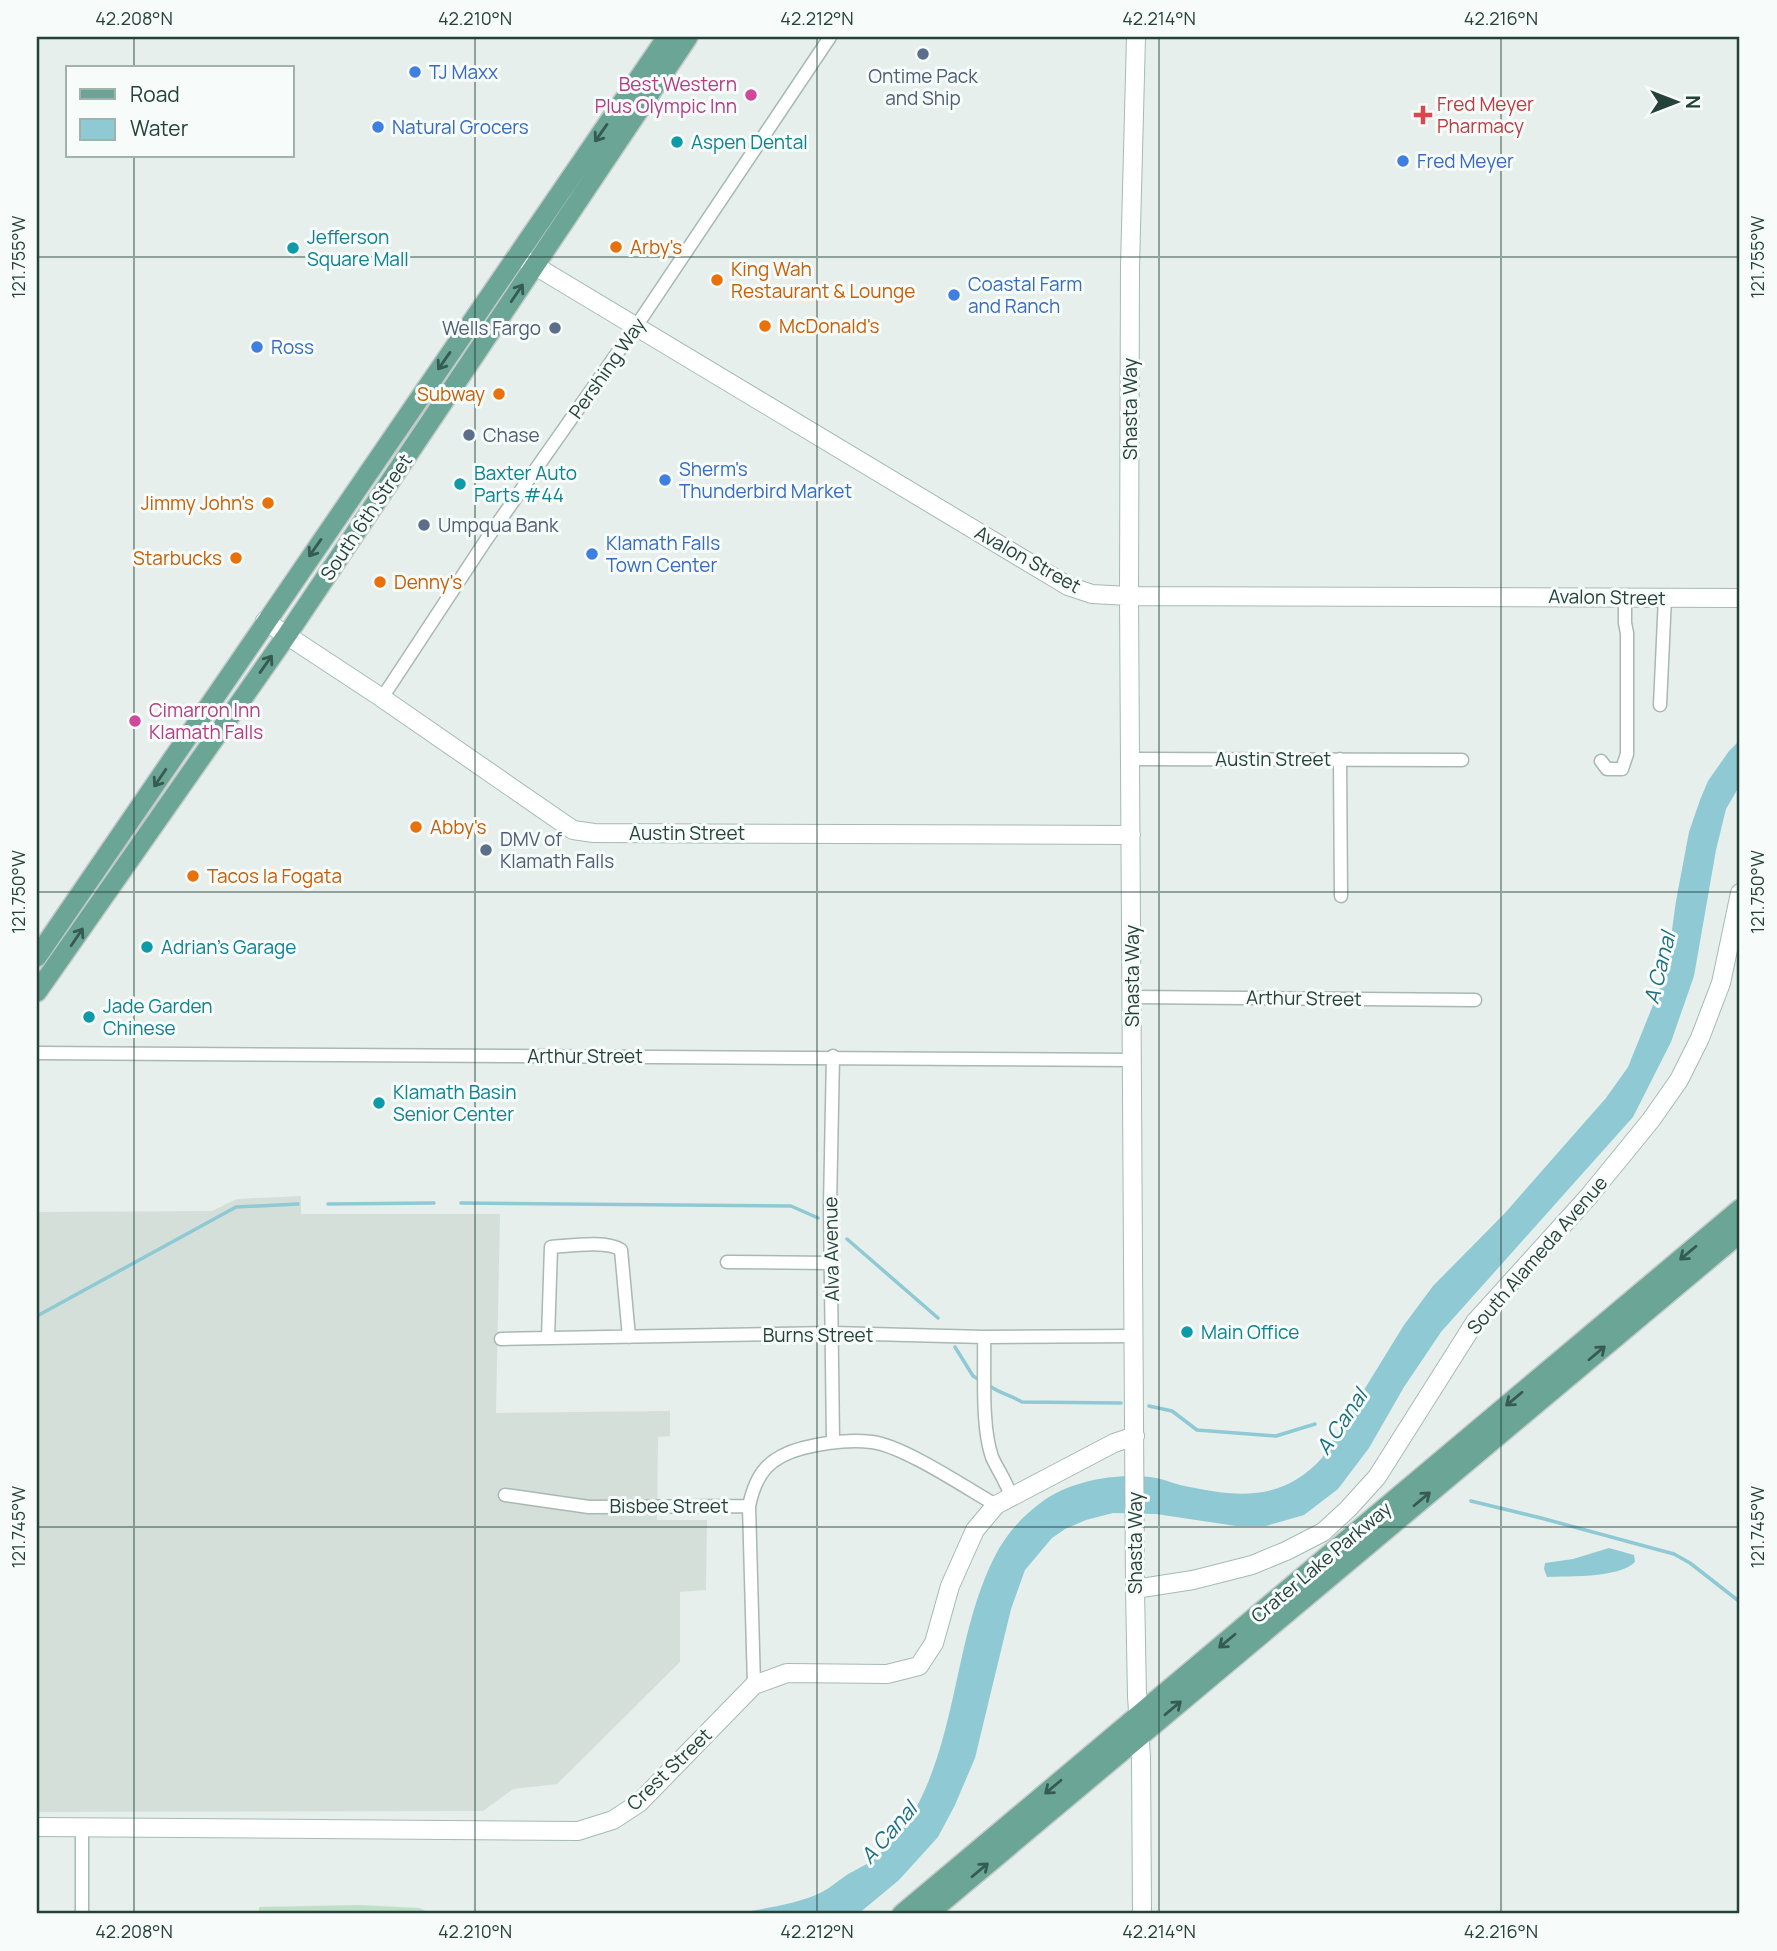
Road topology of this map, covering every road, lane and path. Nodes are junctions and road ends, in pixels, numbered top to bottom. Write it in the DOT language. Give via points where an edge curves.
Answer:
graph roads {
  1 [pos="659,37"];
  2 [pos="667,37"];
  3 [pos="688,37"];
  4 [pos="830,37"];
  5 [pos="1136,37"];
  6 [pos="653,58"];
  7 [pos="517,255"];
  8 [pos="535,265"];
  9 [pos="637,326"];
  10 [pos="1129,596"];
  11 [pos="1625,597"];
  12 [pos="1665,597"];
  13 [pos="1740,598"];
  14 [pos="265,621"];
  15 [pos="287,635"];
  16 [pos="382,698"];
  17 [pos="1660,705"];
  18 [pos="1131,759"];
  19 [pos="1340,759"];
  20 [pos="1462,760"];
  21 [pos="1601,761"];
  22 [pos="1131,835"];
  23 [pos="1740,893"];
  24 [pos="1341,896"];
  25 [pos="37,957"];
  26 [pos="37,992"];
  27 [pos="1132,997"];
  28 [pos="1475,1000"];
  29 [pos="37,1053"];
  30 [pos="833,1056"];
  31 [pos="1132,1060"];
  32 [pos="1740,1209"];
  33 [pos="1740,1233"];
  34 [pos="727,1262"];
  35 [pos="831,1263"];
  36 [pos="832,1333"];
  37 [pos="1134,1336"];
  38 [pos="629,1337"];
  39 [pos="984,1337"];
  40 [pos="548,1338"];
  41 [pos="501,1339"];
  42 [pos="1135,1436"];
  43 [pos="833,1441"];
  44 [pos="505,1494"];
  45 [pos="1004,1501"];
  46 [pos="749,1506"];
  47 [pos="1135,1589"];
  48 [pos="754,1685"];
  49 [pos="1138,1716"];
  50 [pos="1140,1736"];
  51 [pos="37,1827"];
  52 [pos="82,1827"];
  53 [pos="82,1914"];
  54 [pos="902,1914"];
  55 [pos="928,1914"];
  56 [pos="1142,1914"];
  1 -- 6 [label="main road"];
  2 -- 6 [label="main road, South 6th Street"];
  3 -- 8 [label="main road, South 6th Street"];
  4 -- 9 [label="street, Pershing Way"];
  5 -- 10 [label="street, Shasta Way"];
  6 -- 7 [label="main road, South 6th Street, one-way"];
  7 -- 8 [label="street, Avalon Street"];
  7 -- 14 [label="main road, South 6th Street, one-way"];
  8 -- 9 [label="street, Avalon Street"];
  15 -- 8 [label="main road, South 6th Street, one-way"];
  9 -- 10 [label="street, Avalon Street" via="1068,586 1092,594"];
  9 -- 16 [label="street, Pershing Way" via="486,540"];
  10 -- 11 [label="street, Avalon Street"];
  10 -- 18 [label="street, Shasta Way"];
  11 -- 12 [label="street, Avalon Street"];
  11 -- 21 [label="street" via="1627,754 1622,769 1607,769"];
  12 -- 13 [label="street, Avalon Street"];
  12 -- 17 [label="street"];
  14 -- 15 [label="street, Austin Street"];
  14 -- 25 [label="main road, South 6th Street, one-way"];
  15 -- 16 [label="street, Austin Street"];
  26 -- 15 [label="main road, South 6th Street, one-way"];
  16 -- 22 [label="street, Austin Street" via="573,830"];
  18 -- 19 [label="street, Austin Street"];
  18 -- 22 [label="street, Shasta Way"];
  19 -- 20 [label="street, Austin Street"];
  19 -- 24 [label="street"];
  22 -- 27 [label="street, Shasta Way"];
  23 -- 47 [label="street, South Alameda Avenue" via="1721,983 1679,1080 1589,1196 1475,1322 1377,1477 1323,1532 1286,1551 1193,1580"];
  27 -- 28 [label="street, Arthur Street"];
  27 -- 31 [label="street, Shasta Way"];
  29 -- 30 [label="street, Arthur Street"];
  30 -- 31 [label="street, Arthur Street"];
  30 -- 35 [label="street, Alva Avenue"];
  31 -- 37 [label="street, Shasta Way"];
  32 -- 49 [label="main road, Crater Lake Parkway, one-way"];
  50 -- 33 [label="main road, Crater Lake Parkway, one-way"];
  34 -- 35 [label="street"];
  35 -- 36 [label="street, Alva Avenue"];
  36 -- 38 [label="street, Burns Street"];
  36 -- 39 [label="street, Burns Street"];
  36 -- 43 [label="street, Alva Avenue"];
  37 -- 39 [label="street, Burns Street"];
  37 -- 42 [label="street, Shasta Way"];
  38 -- 40 [label="street, Burns Street"];
  38 -- 40 [label="street" via="621,1250 605,1245 551,1247"];
  39 -- 45 [label="street" via="987,1434 1007,1484"];
  40 -- 41 [label="street, Burns Street"];
  42 -- 45 [label="street, Crest Street"];
  42 -- 47 [label="street, Shasta Way"];
  43 -- 45 [label="street, Bisbee Street" via="875,1442"];
  43 -- 46 [label="street, Bisbee Street" via="793,1451 763,1468"];
  44 -- 46 [label="street, Bisbee Street" via="589,1507"];
  45 -- 48 [label="street, Crest Street" via="975,1530 950,1586 934,1643 919,1666 887,1674 787,1673"];
  46 -- 48 [label="street"];
  47 -- 49 [label="street, Shasta Way"];
  48 -- 52 [label="street, Crest Street" via="639,1803 613,1821 578,1831"];
  49 -- 50 [label="street, Shasta Way"];
  49 -- 54 [label="main road, Crater Lake Parkway, one-way"];
  55 -- 50 [label="main road, Crater Lake Parkway, one-way"];
  50 -- 56 [label="street, Shasta Way"];
  51 -- 52 [label="street, Crest Street"];
  52 -- 53 [label="street"];
}
